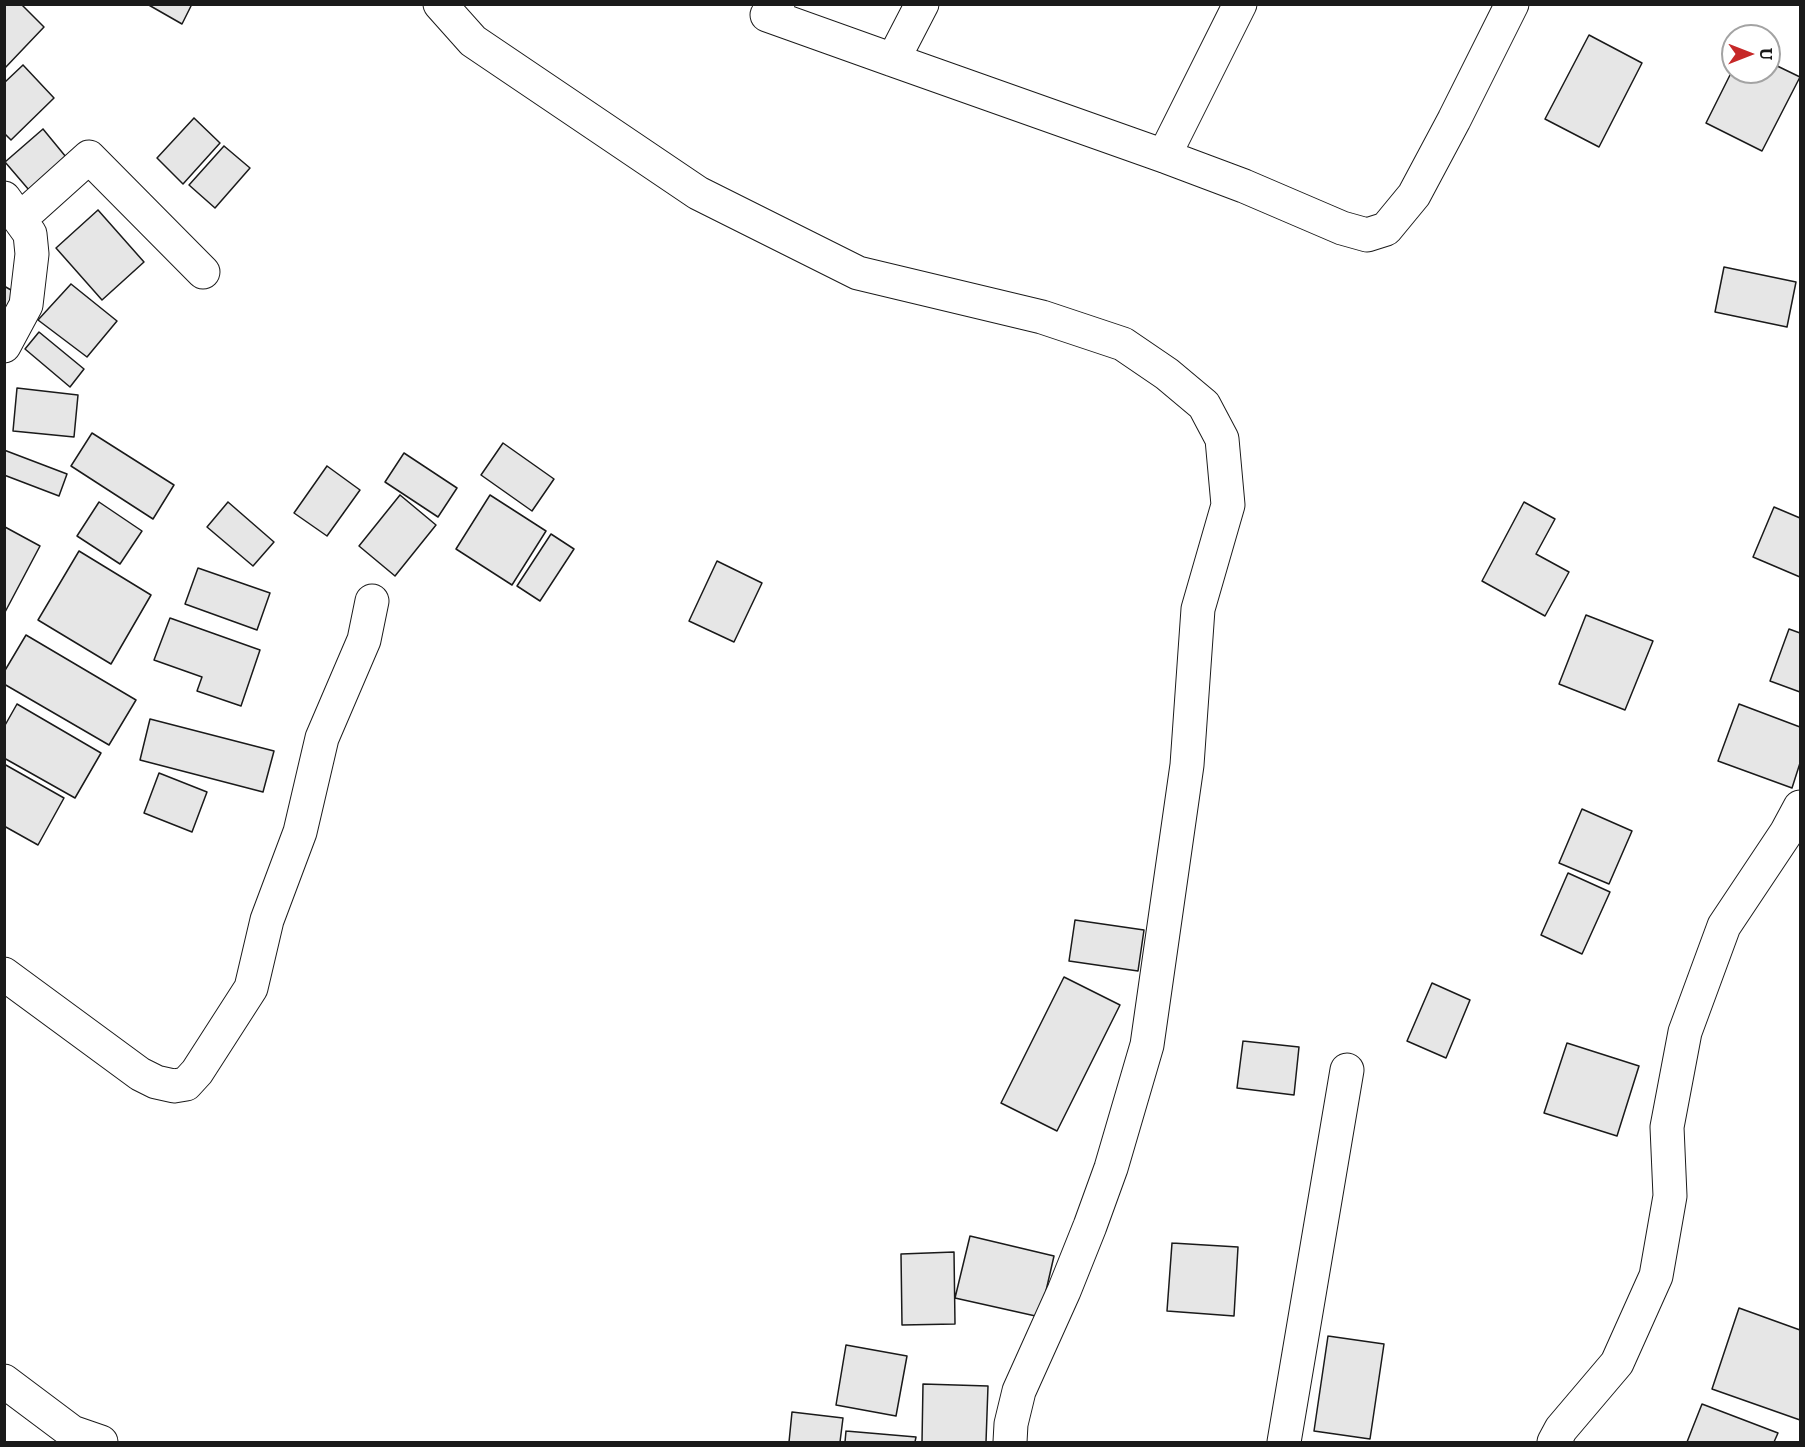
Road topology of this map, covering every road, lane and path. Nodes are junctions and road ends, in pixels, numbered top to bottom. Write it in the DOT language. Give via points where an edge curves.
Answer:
graph roads {
  1 [pos="440,4"];
  2 [pos="922,4"];
  3 [pos="1240,4"];
  4 [pos="1512,4"];
  5 [pos="762,8"];
  6 [pos="893,60"];
  7 [pos="1164,156"];
  8 [pos="12,208"];
  9 [pos="18,259"];
  10 [pos="203,272"];
  11 [pos="4,346"];
  12 [pos="372,601"];
  13 [pos="1800,807"];
  14 [pos="4,974"];
  15 [pos="1347,1070"];
  16 [pos="4,1381"];
  17 [pos="81,1439"];
  18 [pos="1010,1443"];
  19 [pos="1284,1443"];
  20 [pos="1554,1443"];
  1 -- 18 [label="street" via="473,41 698,193 858,273 1042,317 1123,344 1204,405 1221,439 1228,506 1198,609 1187,765 1147,1045 1090,1226 1019,1391"];
  2 -- 6 [label="street"];
  3 -- 7 [label="street"];
  4 -- 7 [label="street" via="1414,195 1386,229 1367,235 1342,228"];
  5 -- 6 [label="street"];
  6 -- 7 [label="street"];
  8 -- 9 [label="street" via="30,234"];
  8 -- 10 [label="street" via="89,157"];
  9 -- 11 [label="street" via="26,305"];
  12 -- 14 [label="street" via="364,640 322,738 300,832 267,920 251,988 186,1084 174,1086 140,1074"];
  13 -- 20 [label="street" via="1724,926 1685,1032 1666,1127 1670,1196 1656,1276 1617,1363 1561,1429"];
  15 -- 19 [label="street"];
  16 -- 17 [label="street"];
}
